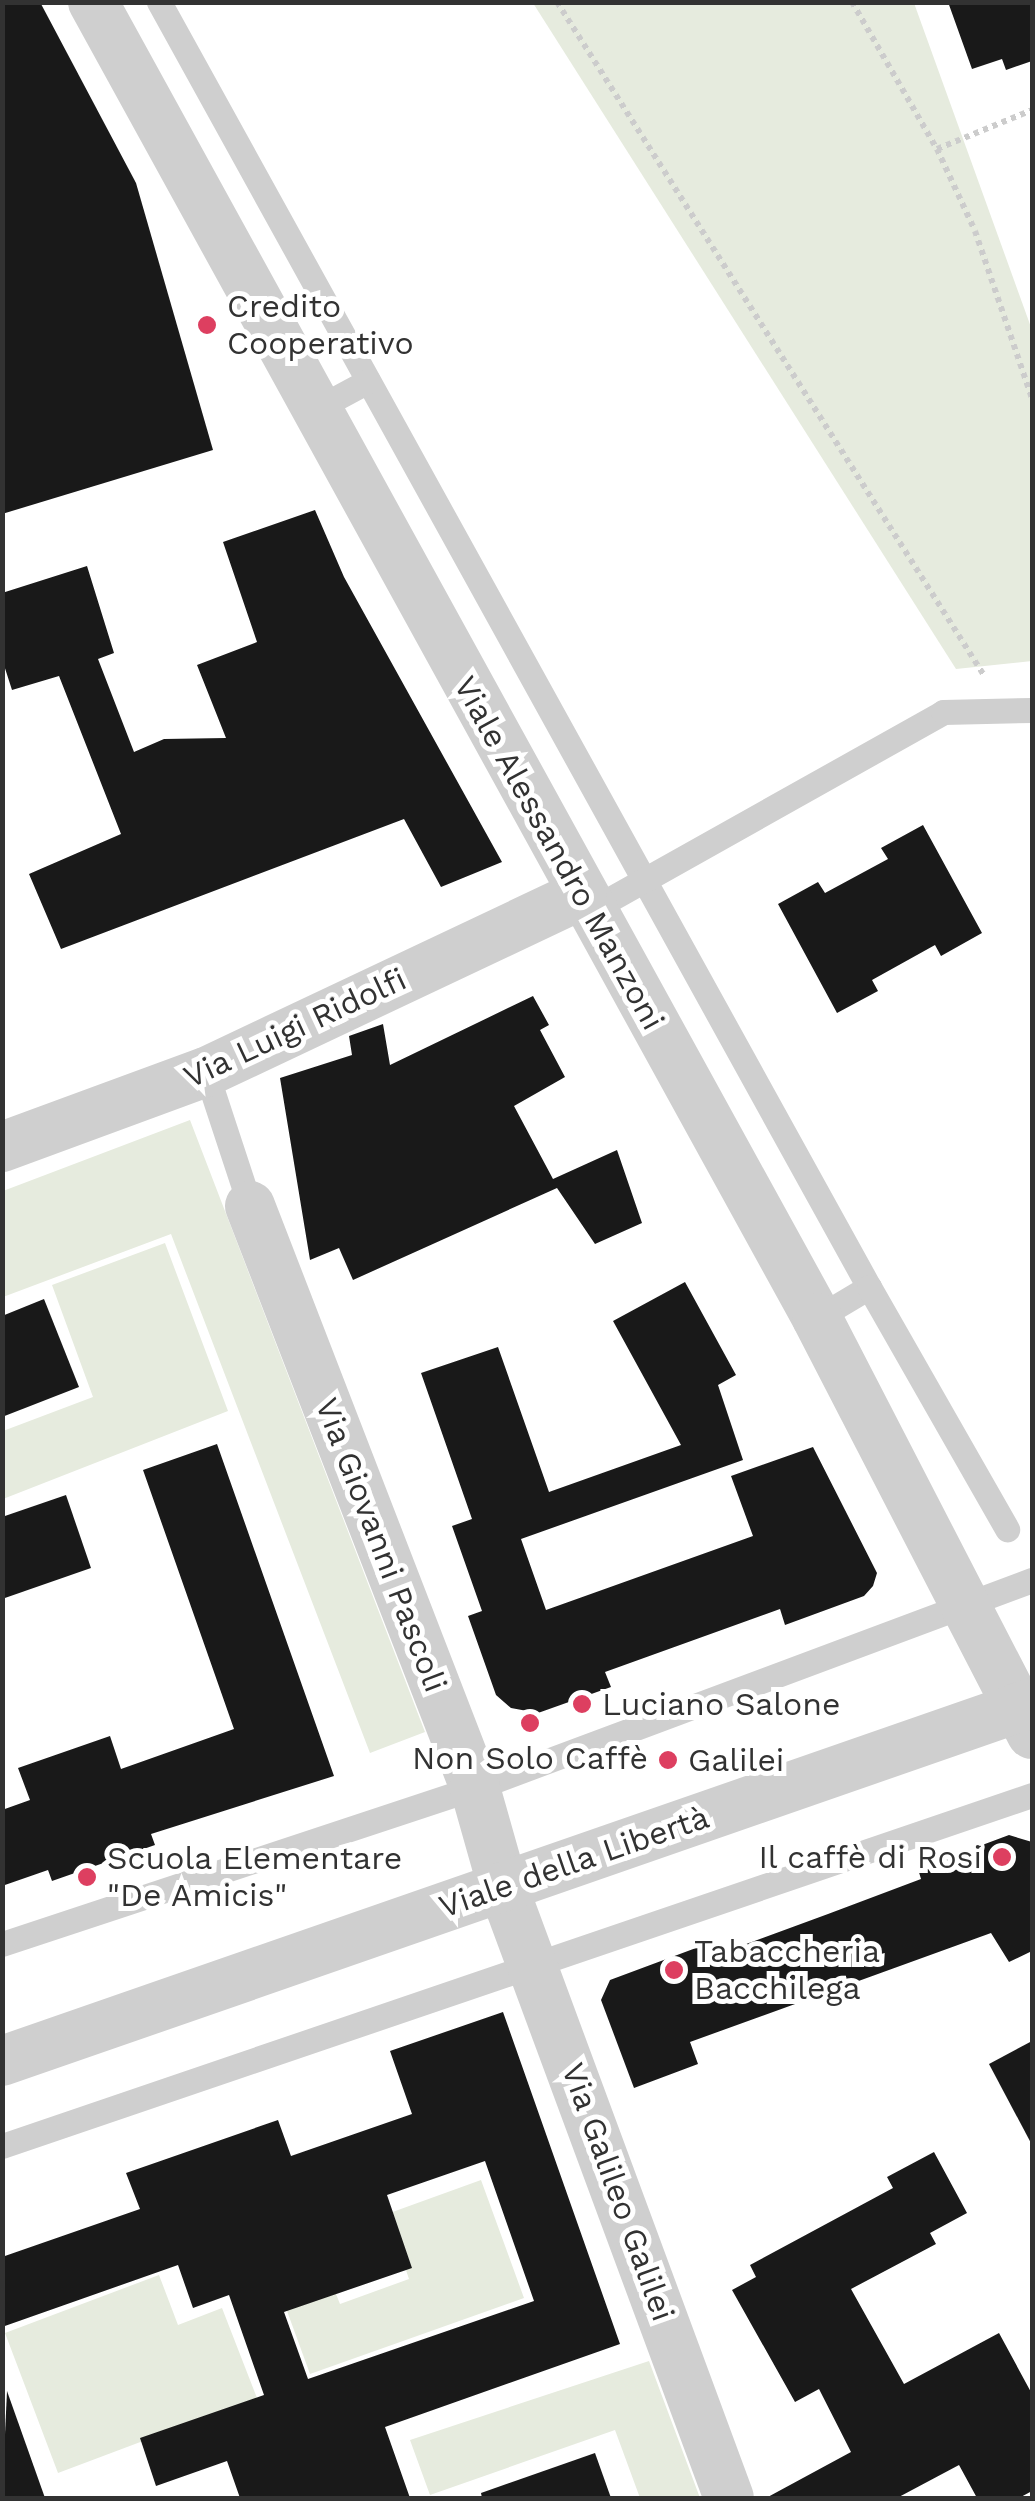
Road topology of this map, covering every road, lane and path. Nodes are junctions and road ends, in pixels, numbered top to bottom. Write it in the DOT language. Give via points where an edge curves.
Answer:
graph roads {
  1 [pos="94,2"];
  2 [pos="159,2"];
  3 [pos="557,2"];
  4 [pos="852,2"];
  5 [pos="1032,110"];
  6 [pos="937,148"];
  7 [pos="368,381"];
  8 [pos="1032,398"];
  9 [pos="316,409"];
  10 [pos="992,687"];
  11 [pos="1032,710"];
  12 [pos="642,881"];
  13 [pos="585,903"];
  14 [pos="206,1072"];
  15 [pos="2,1147"];
  16 [pos="250,1206"];
  17 [pos="869,1286"];
  18 [pos="817,1318"];
  19 [pos="1007,1529"];
  20 [pos="1032,1580"];
  21 [pos="964,1602"];
  22 [pos="1027,1715"];
  23 [pos="474,1788"];
  24 [pos="1032,1795"];
  25 [pos="503,1887"];
  26 [pos="2,1944"];
  27 [pos="534,1960"];
  28 [pos="2,2061"];
  29 [pos="2,2146"];
  30 [pos="729,2498"];
  1 -- 9 [label="street, Viale Alessandro Manzoni"];
  2 -- 7 [label="lane"];
  3 -- 10 [label="path"];
  4 -- 6 [label="path"];
  5 -- 6 [label="path"];
  6 -- 8 [label="path" via="975,231"];
  7 -- 9 [label="lane"];
  7 -- 12 [label="lane"];
  9 -- 13 [label="street, Viale Alessandro Manzoni"];
  11 -- 12 [label="lane" via="943,712"];
  12 -- 13 [label="lane"];
  12 -- 17 [label="lane"];
  13 -- 14 [label="street, Via Luigi Ridolfi"];
  13 -- 18 [label="street, Viale Alessandro Manzoni"];
  14 -- 15 [label="street, Via Luigi Ridolfi"];
  14 -- 16 [label="lane"];
  16 -- 23 [label="street, Via Giovanni Pascoli"];
  17 -- 18 [label="lane"];
  17 -- 19 [label="lane"];
  18 -- 21 [label="street, Viale Alessandro Manzoni"];
  20 -- 21 [label="lane"];
  21 -- 22 [label="street, Viale Alessandro Manzoni"];
  21 -- 23 [label="lane"];
  22 -- 25 [label="street, Viale della Libertà"];
  23 -- 25 [label="street, Via Giovanni Pascoli"];
  23 -- 26 [label="lane"];
  24 -- 27 [label="lane"];
  25 -- 27 [label="street, Via Galileo Galilei"];
  25 -- 28 [label="street, Viale della Libertà"];
  27 -- 29 [label="lane"];
  27 -- 30 [label="street, Via Galileo Galilei"];
}
